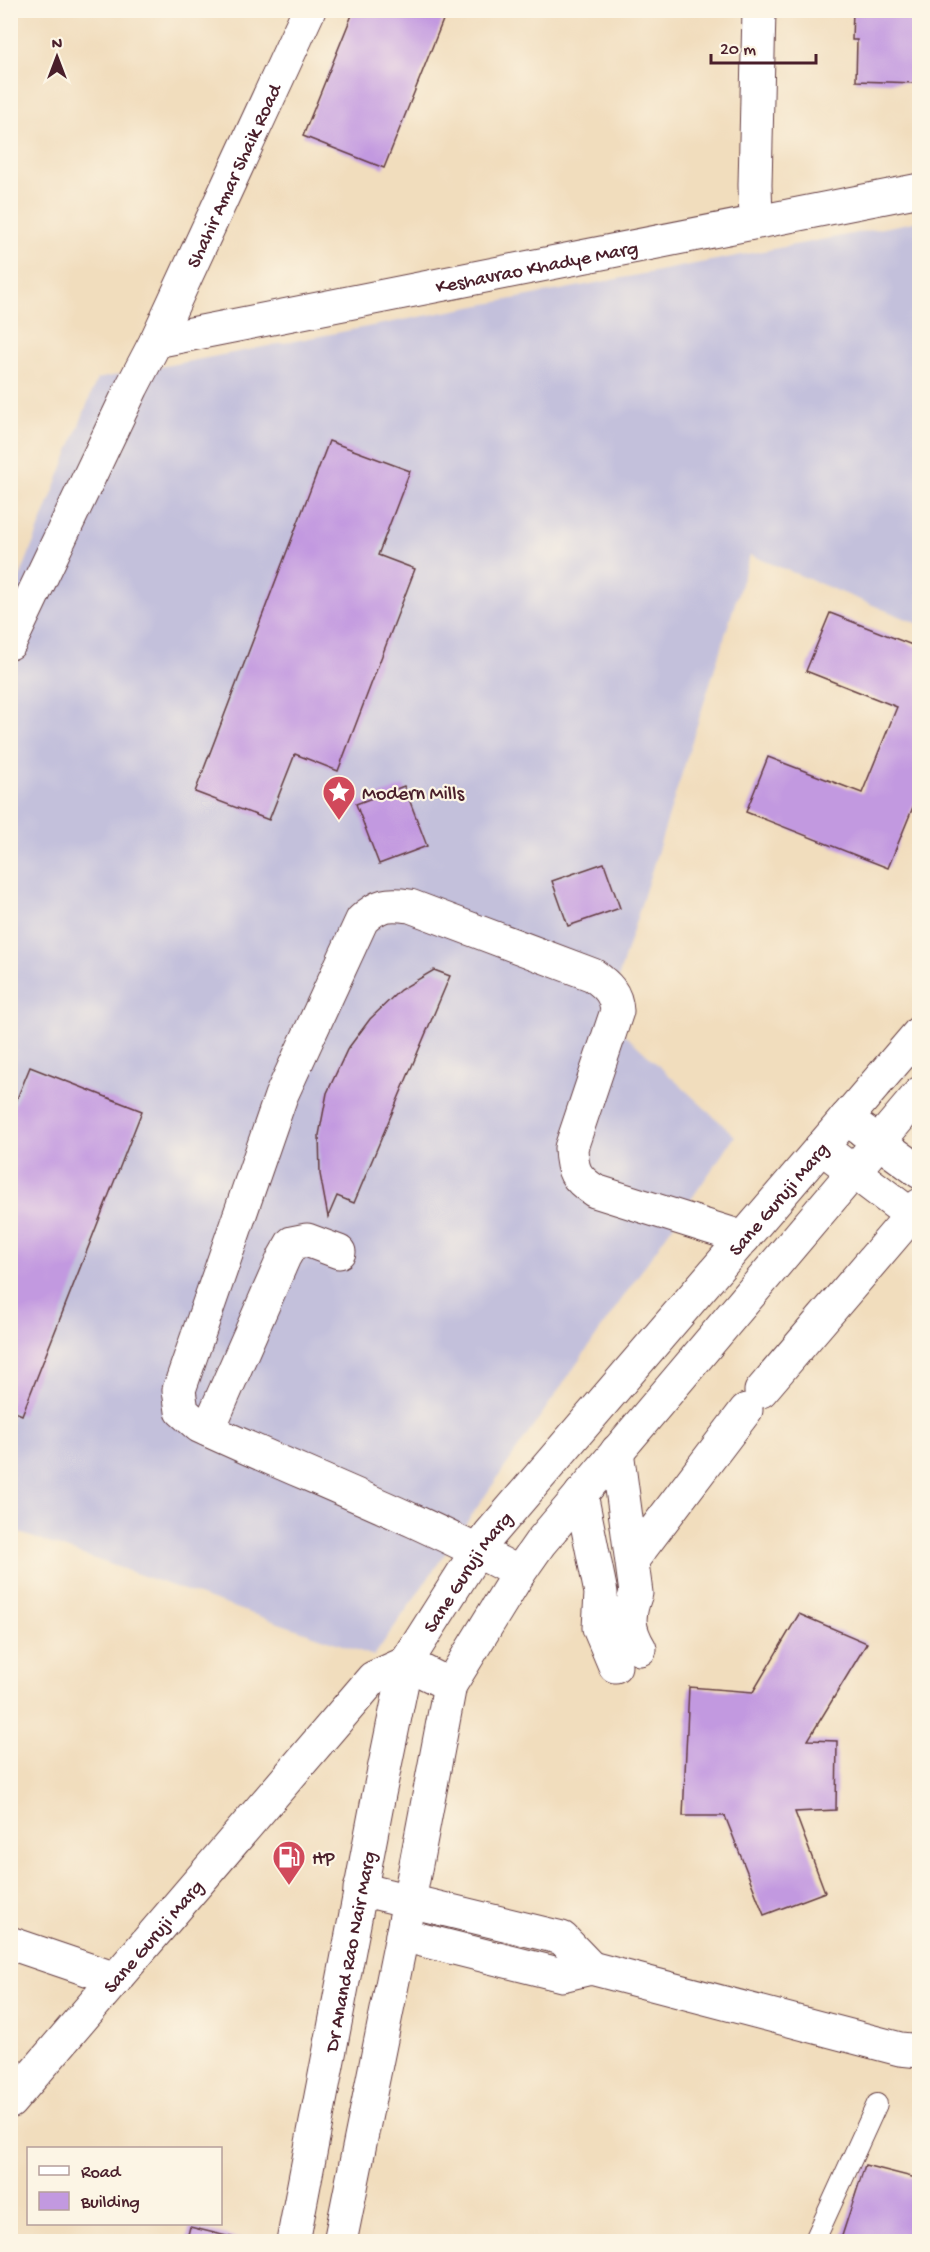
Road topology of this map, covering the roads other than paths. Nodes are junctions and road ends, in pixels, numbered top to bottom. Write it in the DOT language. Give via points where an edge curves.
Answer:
graph roads {
  1 [pos="309,10"];
  2 [pos="759,10"];
  3 [pos="920,190"];
  4 [pos="756,222"];
  5 [pos="156,340"];
  6 [pos="10,643"];
  7 [pos="920,1032"];
  8 [pos="920,1093"];
  9 [pos="846,1118"];
  10 [pos="878,1142"];
  11 [pos="821,1147"];
  12 [pos="853,1171"];
  13 [pos="920,1172"];
  14 [pos="915,1210"];
  15 [pos="744,1238"];
  16 [pos="339,1252"];
  17 [pos="208,1430"];
  18 [pos="617,1451"];
  19 [pos="581,1494"];
  20 [pos="477,1551"];
  21 [pos="633,1559"];
  22 [pos="519,1574"];
  23 [pos="406,1663"];
  24 [pos="450,1685"];
  25 [pos="360,1889"];
  26 [pos="409,1901"];
  27 [pos="402,1935"];
  28 [pos="10,1943"];
  29 [pos="591,1968"];
  30 [pos="116,1979"];
  31 [pos="920,2051"];
  32 [pos="10,2102"];
  33 [pos="877,2104"];
  34 [pos="293,2241"];
  35 [pos="340,2241"];
  36 [pos="814,2241"];
  1 -- 5 [label="street, Shahir Amar Shaik Road"];
  2 -- 4 [label="street"];
  3 -- 4 [label="street, Keshavrao Khadye Marg"];
  4 -- 5 [label="street, Keshavrao Khadye Marg"];
  5 -- 6 [label="street, Shahir Amar Shaik Road"];
  7 -- 9 [label="street, Sane Guruji Marg"];
  8 -- 10 [label="street, Sane Guruji Marg"];
  9 -- 10 [label="street"];
  9 -- 11 [label="street, Sane Guruji Marg"];
  10 -- 12 [label="street, Sane Guruji Marg"];
  10 -- 13 [label="street"];
  11 -- 12 [label="street"];
  11 -- 15 [label="street, Sane Guruji Marg"];
  12 -- 14 [label="street"];
  12 -- 18 [label="street, Sane Guruji Marg"];
  14 -- 21 [label="street"];
  15 -- 17 [label="street" via="595,1191 581,1182 572,1167 572,1148 617,1011 617,1000 608,986 592,975 410,906 391,903 374,908 362,920 281,1096 179,1390 182,1411"];
  15 -- 20 [label="street, Sane Guruji Marg"];
  16 -- 17 [label="street" via="307,1240 292,1243"];
  17 -- 20 [label="street"];
  18 -- 19 [label="street, Sane Guruji Marg"];
  18 -- 21 [label="street"];
  19 -- 21 [label="street" via="601,1593 599,1628 627,1657 633,1638 628,1615 636,1593"];
  19 -- 22 [label="street, Sane Guruji Marg"];
  20 -- 22 [label="street"];
  20 -- 23 [label="street, Sane Guruji Marg"];
  22 -- 24 [label="street, Sane Guruji Marg"];
  23 -- 24 [label="street"];
  23 -- 25 [label="street, Dr Anand Rao Nair Marg"];
  23 -- 30 [label="street, Sane Guruji Marg" via="373,1678"];
  24 -- 26 [label="street"];
  25 -- 26 [label="street"];
  25 -- 34 [label="street, Dr Anand Rao Nair Marg"];
  26 -- 27 [label="street"];
  26 -- 29 [label="street" via="562,1938"];
  27 -- 29 [label="street" via="561,1974"];
  27 -- 35 [label="street"];
  28 -- 30 [label="street"];
  29 -- 31 [label="street"];
  30 -- 32 [label="street, Sane Guruji Marg"];
  33 -- 36 [label="lane"];
}
